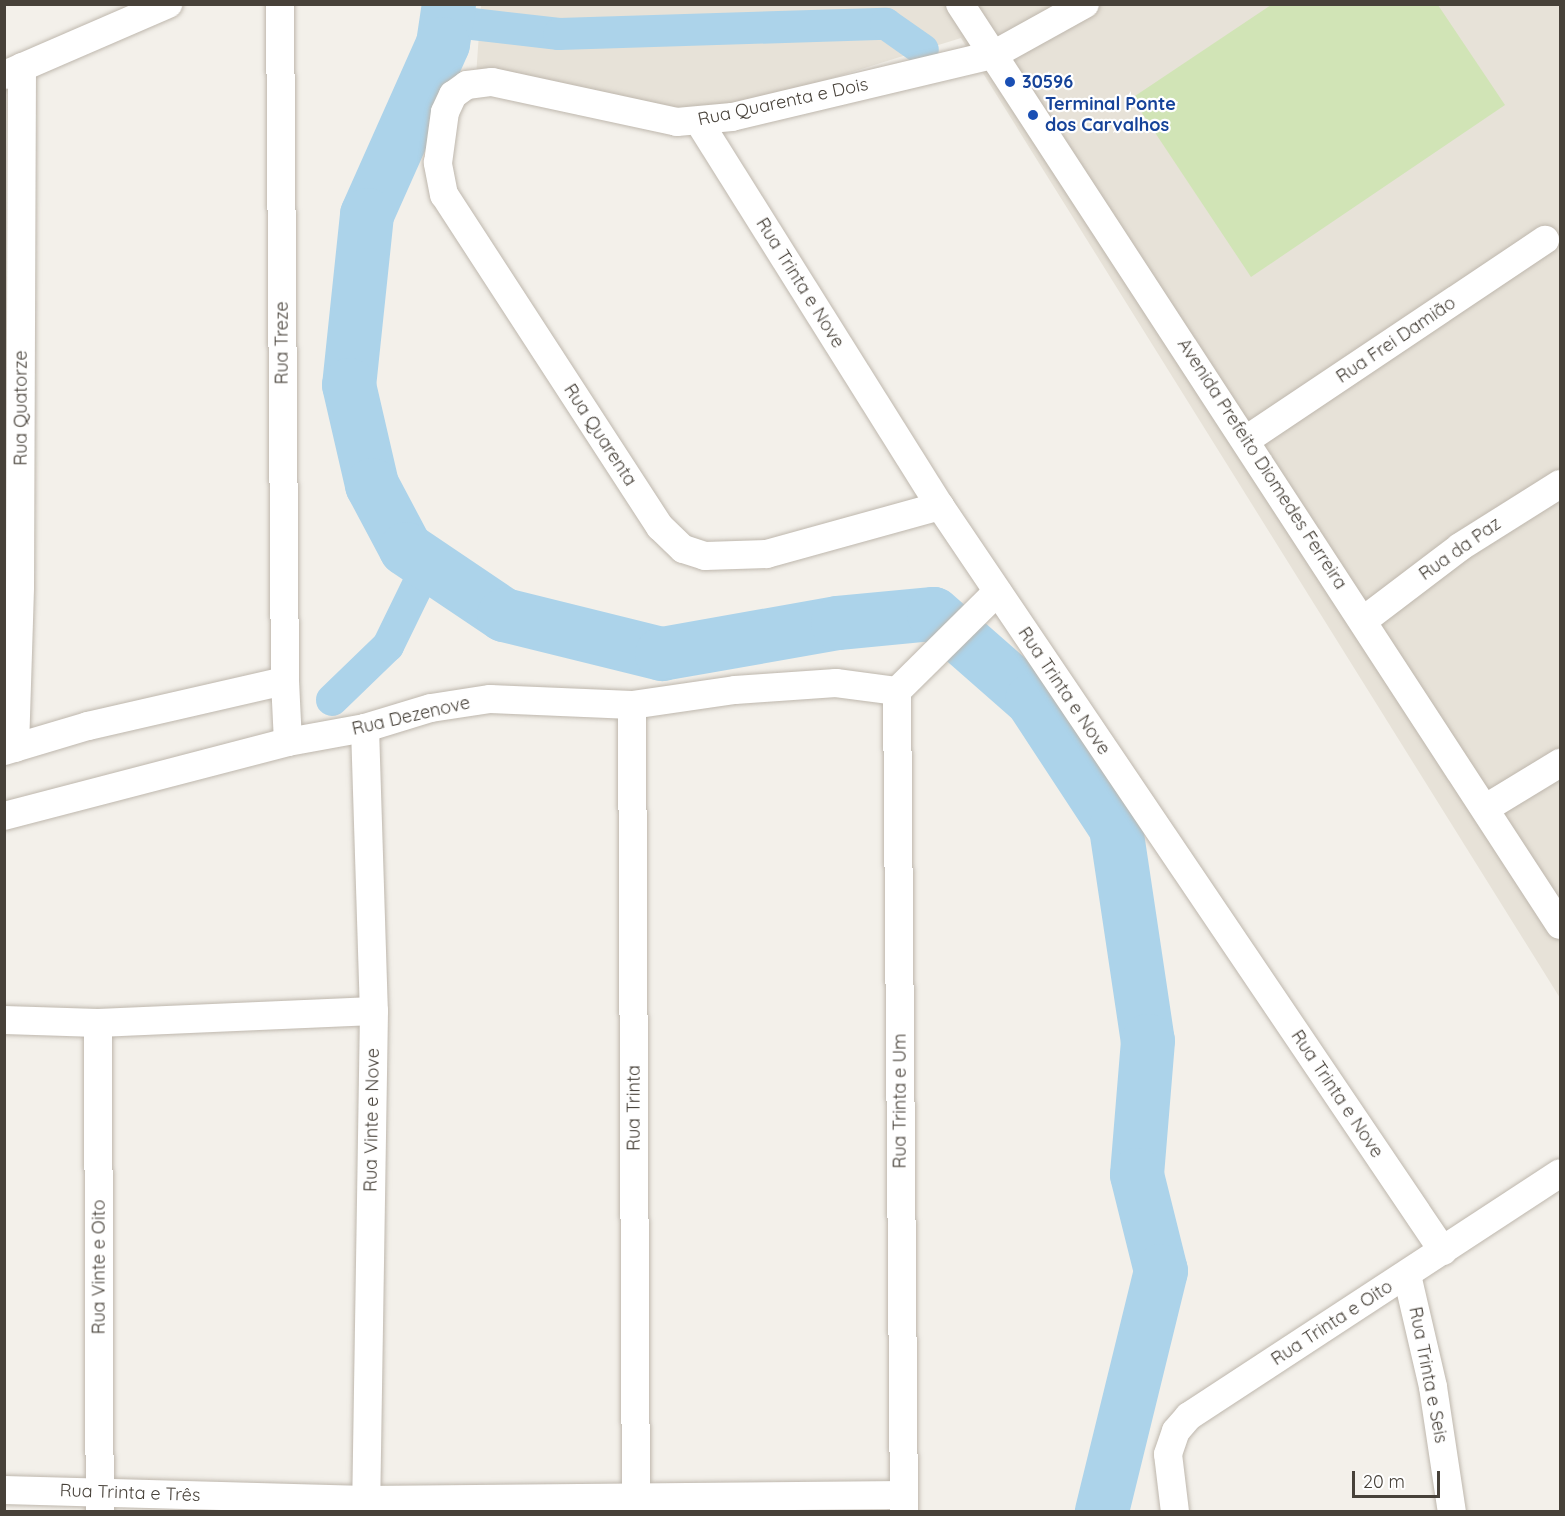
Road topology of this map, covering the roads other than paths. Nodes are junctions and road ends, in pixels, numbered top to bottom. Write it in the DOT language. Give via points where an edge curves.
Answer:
graph roads {
  1 [pos="168,4"];
  2 [pos="280,4"];
  3 [pos="960,4"];
  4 [pos="1085,4"];
  5 [pos="993,55"];
  6 [pos="13,71"];
  7 [pos="467,85"];
  8 [pos="699,122"];
  9 [pos="1545,240"];
  10 [pos="1246,440"];
  11 [pos="1560,484"];
  12 [pos="940,506"];
  13 [pos="997,592"];
  14 [pos="1364,620"];
  15 [pos="285,681"];
  16 [pos="897,691"];
  17 [pos="632,705"];
  18 [pos="365,728"];
  19 [pos="288,742"];
  20 [pos="10,749"];
  21 [pos="1560,763"];
  22 [pos="1486,808"];
  23 [pos="4,816"];
  24 [pos="1560,925"];
  25 [pos="374,1011"];
  26 [pos="4,1020"];
  27 [pos="98,1023"];
  28 [pos="1560,1173"];
  29 [pos="1443,1251"];
  30 [pos="1407,1275"];
  31 [pos="4,1490"];
  32 [pos="100,1502"];
  33 [pos="904,1503"];
  34 [pos="636,1505"];
  35 [pos="366,1506"];
  36 [pos="1175,1512"];
  37 [pos="1452,1512"];
  1 -- 6 [label="street"];
  2 -- 15 [label="street, Rua Treze"];
  3 -- 5 [label="street, Avenida Prefeito Diomedes Ferreira"];
  4 -- 5 [label="street, Rua Quarenta e Dois"];
  5 -- 8 [label="street, Rua Quarenta e Dois"];
  5 -- 10 [label="street, Avenida Prefeito Diomedes Ferreira"];
  6 -- 20 [label="street, Rua Quatorze" via="20,587"];
  7 -- 8 [label="street, Rua Quarenta e Dois" via="492,82 526,87 677,122"];
  7 -- 12 [label="street, Rua Quarenta" via="453,95 445,112 438,163 444,195 660,526 683,549 705,555 767,554"];
  8 -- 12 [label="street, Rua Trinta e Nove"];
  9 -- 10 [label="street, Rua Frei Damião"];
  10 -- 14 [label="street, Avenida Prefeito Diomedes Ferreira"];
  11 -- 14 [label="street, Rua da Paz" via="1460,547"];
  12 -- 13 [label="street, Rua Trinta e Nove"];
  13 -- 16 [label="street"];
  13 -- 29 [label="street, Rua Trinta e Nove"];
  14 -- 22 [label="street, Avenida Prefeito Diomedes Ferreira"];
  15 -- 19 [label="street, Rua Treze"];
  15 -- 20 [label="street" via="88,726"];
  16 -- 17 [label="street, Rua Dezenove" via="836,683 735,690"];
  16 -- 33 [label="street, Rua Trinta e Um"];
  17 -- 18 [label="street, Rua Dezenove" via="490,699 431,708"];
  17 -- 34 [label="street, Rua Trinta"];
  18 -- 19 [label="street, Rua Dezenove"];
  18 -- 25 [label="street, Rua Vinte e Nove"];
  19 -- 23 [label="street, Rua Dezenove"];
  21 -- 22 [label="street"];
  22 -- 24 [label="street, Avenida Prefeito Diomedes Ferreira"];
  25 -- 27 [label="street"];
  25 -- 35 [label="street, Rua Vinte e Nove"];
  26 -- 27 [label="street"];
  27 -- 32 [label="street, Rua Vinte e Oito"];
  28 -- 29 [label="street, Rua Trinta e Oito"];
  29 -- 30 [label="street, Rua Trinta e Oito"];
  30 -- 36 [label="street, Rua Trinta e Oito" via="1189,1416 1176,1431 1168,1454"];
  30 -- 37 [label="street, Rua Trinta e Seis" via="1433,1388"];
  31 -- 32 [label="street, Rua Trinta e Três"];
  32 -- 35 [label="street, Rua Trinta e Três"];
  33 -- 34 [label="street, Rua Trinta e Três"];
  34 -- 35 [label="street, Rua Trinta e Três"];
}
